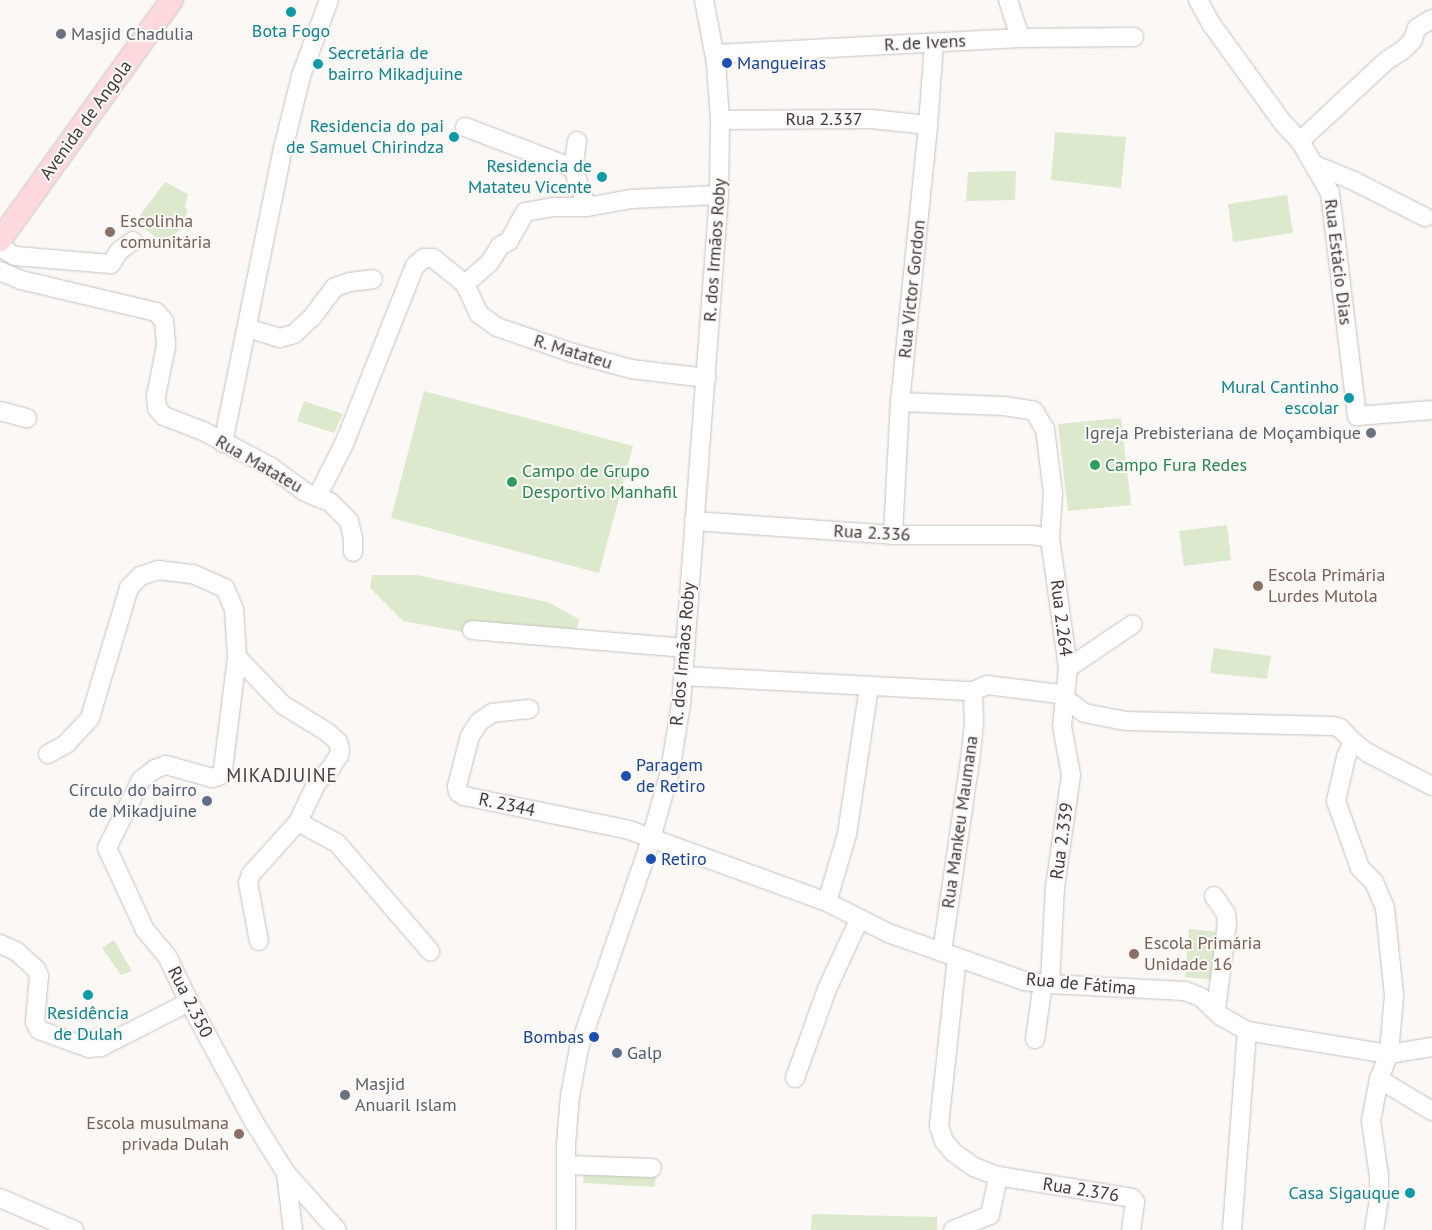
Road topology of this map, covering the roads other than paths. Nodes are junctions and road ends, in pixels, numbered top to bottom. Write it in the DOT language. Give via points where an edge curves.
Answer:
graph roads {
  1 [pos="172,0"];
  2 [pos="329,0"];
  3 [pos="704,0"];
  4 [pos="1008,0"];
  5 [pos="1198,0"];
  6 [pos="1432,19"];
  7 [pos="1134,37"];
  8 [pos="1020,38"];
  9 [pos="934,43"];
  10 [pos="716,58"];
  11 [pos="720,120"];
  12 [pos="928,125"];
  13 [pos="465,127"];
  14 [pos="577,141"];
  15 [pos="1300,141"];
  16 [pos="1315,165"];
  17 [pos="573,168"];
  18 [pos="719,195"];
  19 [pos="587,207"];
  20 [pos="1425,217"];
  21 [pos="0,240"];
  22 [pos="133,241"];
  23 [pos="0,248"];
  24 [pos="0,271"];
  25 [pos="373,280"];
  26 [pos="465,284"];
  27 [pos="247,328"];
  28 [pos="706,378"];
  29 [pos="900,402"];
  30 [pos="1432,410"];
  31 [pos="0,411"];
  32 [pos="27,418"];
  33 [pos="223,443"];
  34 [pos="317,497"];
  35 [pos="694,521"];
  36 [pos="893,535"];
  37 [pos="1050,538"];
  38 [pos="353,552"];
  39 [pos="1133,624"];
  40 [pos="472,630"];
  41 [pos="685,648"];
  42 [pos="237,657"];
  43 [pos="1068,668"];
  44 [pos="683,676"];
  45 [pos="869,686"];
  46 [pos="973,691"];
  47 [pos="1065,698"];
  48 [pos="529,709"];
  49 [pos="1353,742"];
  50 [pos="48,754"];
  51 [pos="1432,786"];
  52 [pos="298,822"];
  53 [pos="650,839"];
  54 [pos="1214,896"];
  55 [pos="827,902"];
  56 [pos="859,920"];
  57 [pos="258,941"];
  58 [pos="0,944"];
  59 [pos="430,951"];
  60 [pos="949,955"];
  61 [pos="1047,984"];
  62 [pos="188,1002"];
  63 [pos="1216,1010"];
  64 [pos="1247,1031"];
  65 [pos="1035,1039"];
  66 [pos="1432,1047"];
  67 [pos="1389,1054"];
  68 [pos="795,1078"];
  69 [pos="1379,1079"];
  70 [pos="1432,1111"];
  71 [pos="566,1165"];
  72 [pos="652,1168"];
  73 [pos="286,1173"];
  74 [pos="998,1176"];
  75 [pos="0,1198"];
  76 [pos="74,1230"];
  77 [pos="293,1230"];
  78 [pos="337,1230"];
  79 [pos="566,1230"];
  80 [pos="952,1230"];
  81 [pos="1131,1230"];
  82 [pos="1232,1230"];
  83 [pos="1374,1230"];
  1 -- 21 [label="main road, Avenida de Angola"];
  2 -- 27 [label="street" via="300,76"];
  3 -- 10 [label="street, R. dos Irmãos Roby"];
  4 -- 8 [label="street"];
  5 -- 15 [label="street, Rua Estácio Dias" via="1217,33 1283,123"];
  6 -- 15 [label="street" via="1417,28 1412,41 1403,50 1386,61"];
  7 -- 8 [label="street, R. de Ivens"];
  8 -- 9 [label="street, R. de Ivens"];
  9 -- 10 [label="street, R. de Ivens"];
  9 -- 12 [label="street, Rua Victor Gordon"];
  10 -- 11 [label="street, R. dos Irmãos Roby"];
  11 -- 12 [label="street, Rua 2.337" via="871,119"];
  11 -- 18 [label="street, R. dos Irmãos Roby"];
  12 -- 29 [label="street, Rua Victor Gordon"];
  13 -- 17 [label="street"];
  14 -- 17 [label="street"];
  15 -- 16 [label="street, Rua Estácio Dias"];
  16 -- 20 [label="street"];
  16 -- 30 [label="street, Rua Estácio Dias" via="1330,193 1357,416"];
  17 -- 19 [label="street"];
  18 -- 19 [label="street" via="632,199"];
  18 -- 28 [label="street, R. dos Irmãos Roby"];
  19 -- 26 [label="street" via="552,207 525,212 509,241 500,246 490,262"];
  22 -- 23 [label="street" via="119,251 112,264 15,256"];
  24 -- 33 [label="street, Rua Matateu" via="21,280 156,312 164,321 166,346 156,396 157,408 164,416 203,431"];
  25 -- 27 [label="street" via="335,287 294,334 280,338"];
  26 -- 28 [label="street, R. Matateu" via="478,314 497,327 573,354 631,368"];
  26 -- 34 [label="street, Rua Matateu" via="432,258 424,258 415,266 344,444"];
  27 -- 33 [label="street"];
  28 -- 35 [label="street, R. dos Irmãos Roby"];
  29 -- 36 [label="street, Rua Victor Gordon"];
  29 -- 37 [label="street, Rua 2.264" via="1004,406 1034,411 1045,429 1053,493"];
  31 -- 32 [label="street"];
  33 -- 34 [label="street, Rua Matateu" via="271,467"];
  34 -- 38 [label="street" via="330,502 349,522"];
  35 -- 36 [label="street, Rua 2.336"];
  35 -- 41 [label="street, R. dos Irmãos Roby"];
  36 -- 37 [label="street, Rua 2.336" via="1032,535"];
  37 -- 43 [label="street, Rua 2.264"];
  39 -- 43 [label="street"];
  40 -- 41 [label="street"];
  41 -- 44 [label="street, R. dos Irmãos Roby"];
  42 -- 50 [label="street" via="234,609 225,588 193,574 158,570 140,576 129,588 90,718 66,744"];
  42 -- 52 [label="street" via="283,705 338,742 339,755 317,782"];
  42 -- 62 [label="street, Rua 2.350" via="223,770 219,776 212,778 161,765 141,780 107,845 145,930 167,956"];
  43 -- 47 [label="street, Rua 2.264"];
  44 -- 45 [label="street"];
  44 -- 53 [label="street, R. dos Irmãos Roby" via="670,771"];
  45 -- 46 [label="street"];
  45 -- 55 [label="street" via="847,834"];
  46 -- 47 [label="street" via="987,685 1059,694"];
  46 -- 60 [label="street, Rua Mankeu Maumana" via="974,722"];
  47 -- 49 [label="street" via="1084,713 1126,722 1318,724 1340,728"];
  47 -- 61 [label="street, Rua 2.339" via="1062,726 1071,776 1055,887"];
  48 -- 53 [label="street, R. 2344" via="492,713 479,722 470,736 458,792 464,796 629,830"];
  49 -- 51 [label="street" via="1368,754"];
  49 -- 67 [label="street" via="1346,757 1336,801 1360,868 1374,882 1385,908 1394,996"];
  52 -- 57 [label="street" via="251,874 248,883"];
  52 -- 59 [label="street" via="337,843"];
  53 -- 55 [label="street, Rua de Fátima"];
  53 -- 71 [label="street, R. dos Irmãos Roby" via="579,1048 570,1096"];
  54 -- 63 [label="street" via="1226,914 1227,923"];
  55 -- 56 [label="street, Rua de Fátima"];
  56 -- 60 [label="street, Rua de Fátima"];
  56 -- 68 [label="street" via="827,989"];
  58 -- 62 [label="street" via="16,951 36,969 39,976 35,1022 40,1030 89,1048 101,1047"];
  60 -- 61 [label="street, Rua de Fátima" via="1024,981"];
  60 -- 74 [label="street, Rua Mankeu Maumana" via="939,1126 944,1142 953,1152 974,1167"];
  61 -- 63 [label="street, Rua de Fátima" via="1185,991 1202,997"];
  61 -- 65 [label="street, Rua 2.339"];
  62 -- 73 [label="street, Rua 2.350"];
  63 -- 64 [label="street, Rua de Fátima"];
  64 -- 67 [label="street, Rua de Fátima"];
  64 -- 82 [label="street"];
  66 -- 67 [label="street, Rua de Fátima"];
  67 -- 69 [label="street"];
  69 -- 70 [label="street"];
  69 -- 83 [label="street" via="1371,1120 1379,1176"];
  71 -- 72 [label="street"];
  71 -- 79 [label="street, R. dos Irmãos Roby"];
  73 -- 77 [label="street, Rua 2.350"];
  73 -- 78 [label="street"];
  74 -- 80 [label="street" via="990,1215"];
  74 -- 81 [label="street, Rua 2.376" via="1132,1198 1135,1202"];
  75 -- 76 [label="street"];
}
